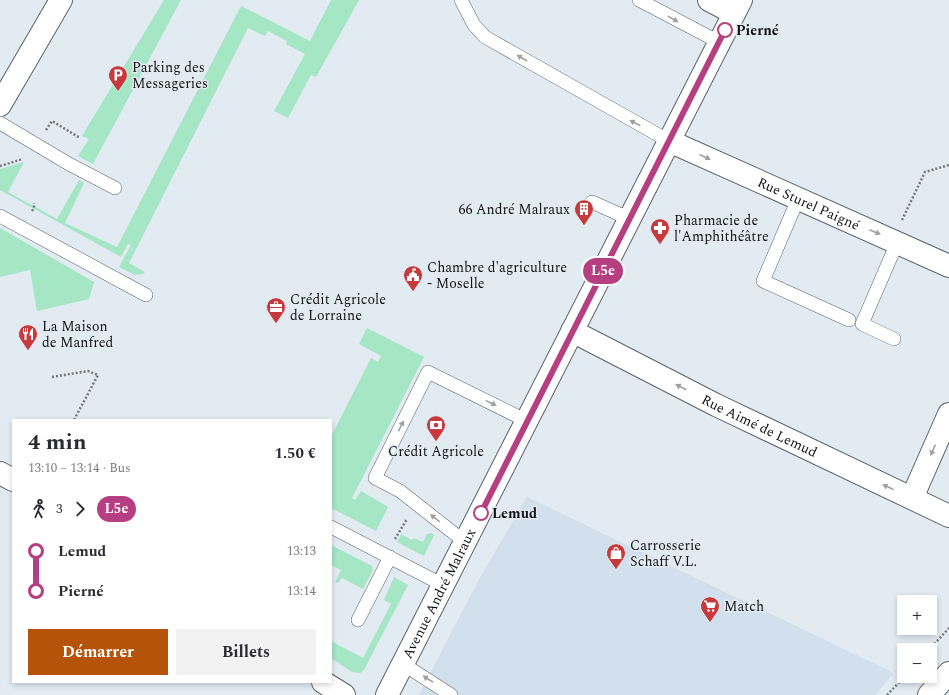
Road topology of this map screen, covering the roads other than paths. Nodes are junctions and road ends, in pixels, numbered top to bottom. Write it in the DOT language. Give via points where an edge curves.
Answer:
graph roads {
  1 [pos="62,0"];
  2 [pos="461,0"];
  3 [pos="639,0"];
  4 [pos="709,0"];
  5 [pos="737,7"];
  6 [pos="719,42"];
  7 [pos="0,105"];
  8 [pos="0,123"];
  9 [pos="669,141"];
  10 [pos="115,188"];
  11 [pos="798,199"];
  12 [pos="592,202"];
  13 [pos="0,216"];
  14 [pos="630,219"];
  15 [pos="895,242"];
  16 [pos="949,266"];
  17 [pos="146,295"];
  18 [pos="849,320"];
  19 [pos="572,332"];
  20 [pos="894,339"];
  21 [pos="949,414"];
  22 [pos="527,421"];
  23 [pos="0,473"];
  24 [pos="12,479"];
  25 [pos="912,498"];
  26 [pos="949,516"];
  27 [pos="332,528"];
  28 [pos="465,542"];
  29 [pos="388,556"];
  30 [pos="443,585"];
  31 [pos="358,620"];
  32 [pos="403,664"];
  33 [pos="949,673"];
  34 [pos="325,683"];
  35 [pos="344,695"];
  36 [pos="387,695"];
  37 [pos="450,695"];
  38 [pos="929,695"];
  1 -- 7 [label="street"];
  9 -- 2 [label="lane, one-way" via="485,37 474,25"];
  3 -- 6 [label="lane, one-way"];
  4 -- 5 [label="street"];
  5 -- 6 [label="street, Avenue André Malraux"];
  6 -- 9 [label="street, Avenue André Malraux"];
  8 -- 10 [label="lane"];
  9 -- 11 [label="street, Rue Sturel Paigné, one-way"];
  9 -- 14 [label="street, Avenue André Malraux"];
  11 -- 15 [label="street, Rue Sturel Paigné, one-way"];
  11 -- 18 [label="lane" via="763,281"];
  12 -- 14 [label="lane"];
  13 -- 17 [label="lane"];
  14 -- 19 [label="street, Avenue André Malraux"];
  15 -- 16 [label="street, Rue Sturel Paigné"];
  15 -- 20 [label="lane" via="862,324"];
  19 -- 22 [label="street, Avenue André Malraux"];
  25 -- 19 [label="street, Rue Aimé de Lemud, one-way" via="716,405"];
  21 -- 25 [label="street, one-way"];
  22 -- 28 [label="street, Avenue André Malraux"];
  28 -- 22 [label="lane, one-way" via="400,491 375,478 428,372"];
  23 -- 24 [label="street"];
  25 -- 26 [label="street, Rue Aimé de Lemud"];
  27 -- 29 [label="lane"];
  28 -- 30 [label="street, Avenue André Malraux"];
  29 -- 30 [label="lane"];
  29 -- 31 [label="lane"];
  30 -- 32 [label="street, Avenue André Malraux"];
  32 -- 36 [label="street, Avenue André Malraux"];
  37 -- 32 [label="lane, one-way"];
  33 -- 38 [label="street"];
  34 -- 35 [label="street"];
}
